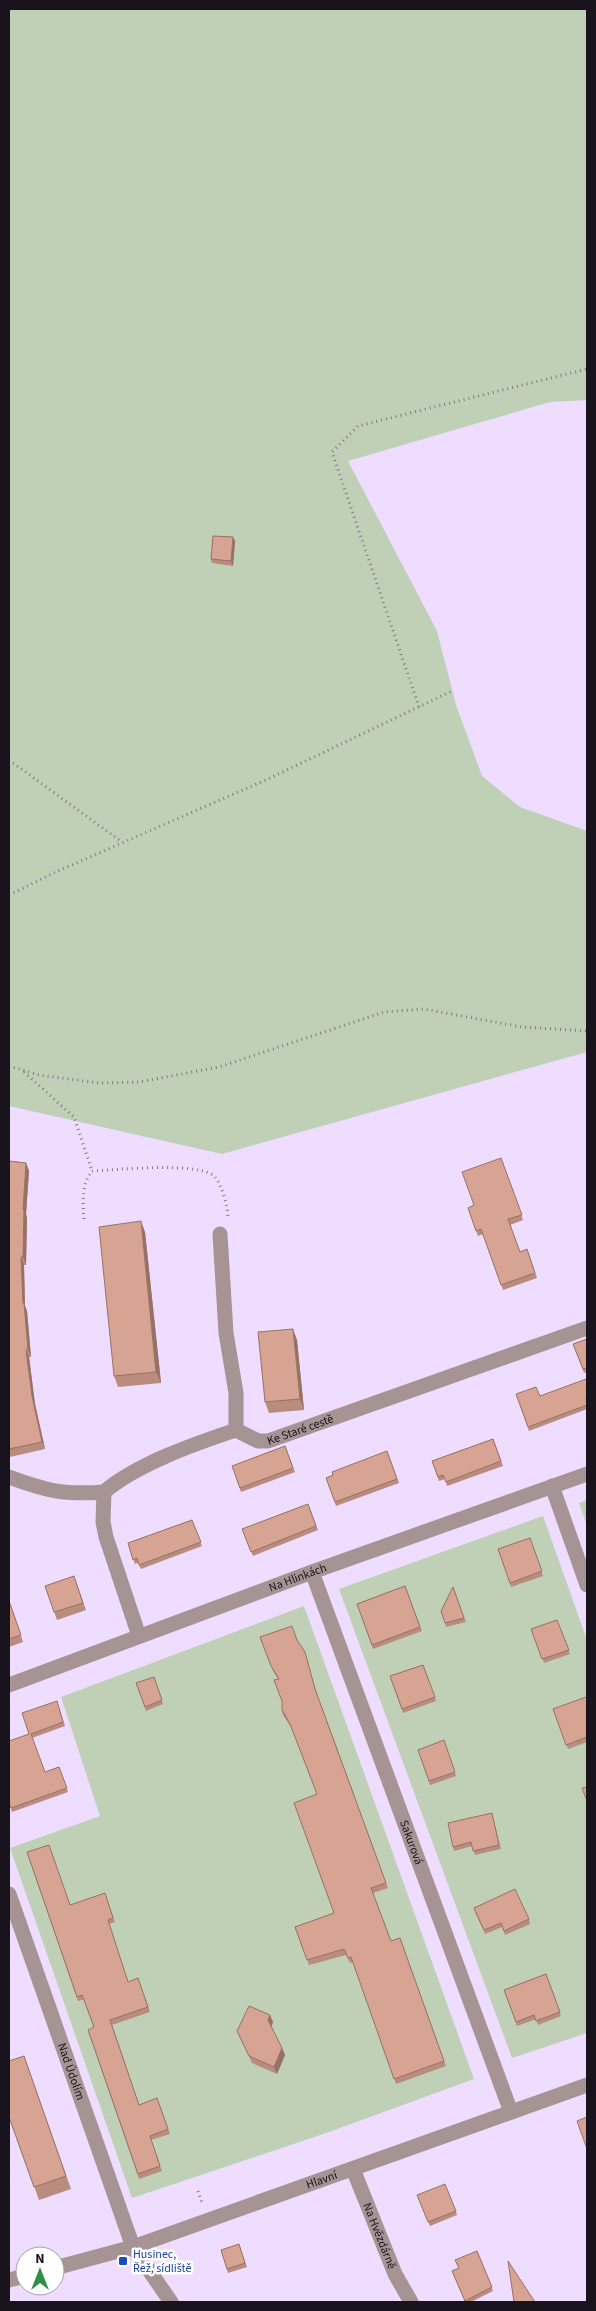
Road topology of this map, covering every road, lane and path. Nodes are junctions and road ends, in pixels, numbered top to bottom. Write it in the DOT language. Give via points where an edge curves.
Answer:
graph roads {
  1 [pos="587,369"];
  2 [pos="452,691"];
  3 [pos="419,707"];
  4 [pos="9,760"];
  5 [pos="123,842"];
  6 [pos="9,895"];
  7 [pos="587,1031"];
  8 [pos="9,1066"];
  9 [pos="23,1071"];
  10 [pos="92,1171"];
  11 [pos="84,1219"];
  12 [pos="220,1234"];
  13 [pos="587,1328"];
  14 [pos="236,1430"];
  15 [pos="587,1474"];
  16 [pos="9,1477"];
  17 [pos="552,1486"];
  18 [pos="104,1492"];
  19 [pos="312,1572"];
  20 [pos="587,1585"];
  21 [pos="139,1636"];
  22 [pos="9,1685"];
  23 [pos="9,1894"];
  24 [pos="587,2085"];
  25 [pos="511,2112"];
  26 [pos="353,2169"];
  27 [pos="198,2191"];
  28 [pos="204,2208"];
  29 [pos="133,2247"];
  30 [pos="65,2265"];
  31 [pos="171,2302"];
  32 [pos="411,2302"];
  1 -- 3 [label="path" via="358,426 332,452"];
  2 -- 3 [label="path"];
  3 -- 5 [label="path" via="268,779"];
  4 -- 5 [label="path"];
  5 -- 6 [label="path"];
  7 -- 9 [label="path" via="522,1027 424,1009 384,1012 219,1067 139,1082 99,1083"];
  8 -- 9 [label="path"];
  9 -- 10 [label="path" via="74,1117"];
  10 -- 11 [label="path" via="87,1177 83,1196"];
  10 -- 12 [label="path" via="205,1170 216,1177 228,1207 228,1218"];
  12 -- 14 [label="street" via="226,1332 236,1392"];
  13 -- 14 [label="street, Ke Staré cestě" via="268,1441 258,1441"];
  14 -- 18 [label="street" via="137,1469"];
  15 -- 17 [label="street, Na Hlinkách"];
  16 -- 18 [label="street" via="42,1490 71,1494"];
  17 -- 19 [label="street, Na Hlinkách"];
  17 -- 20 [label="street"];
  18 -- 21 [label="street" via="106,1537"];
  19 -- 21 [label="street, Na Hlinkách"];
  19 -- 25 [label="street, Sakurová"];
  21 -- 22 [label="street, Na Hlinkách"];
  23 -- 29 [label="street, Nad Údolím"];
  24 -- 25 [label="street, Hlavní"];
  25 -- 26 [label="street, Hlavní"];
  26 -- 29 [label="street, Hlavní"];
  26 -- 32 [label="street, Na Hvězdárně" via="395,2274"];
  27 -- 28 [label="path"];
  29 -- 30 [label="street, Hlavní"];
  29 -- 31 [label="street"];
}
